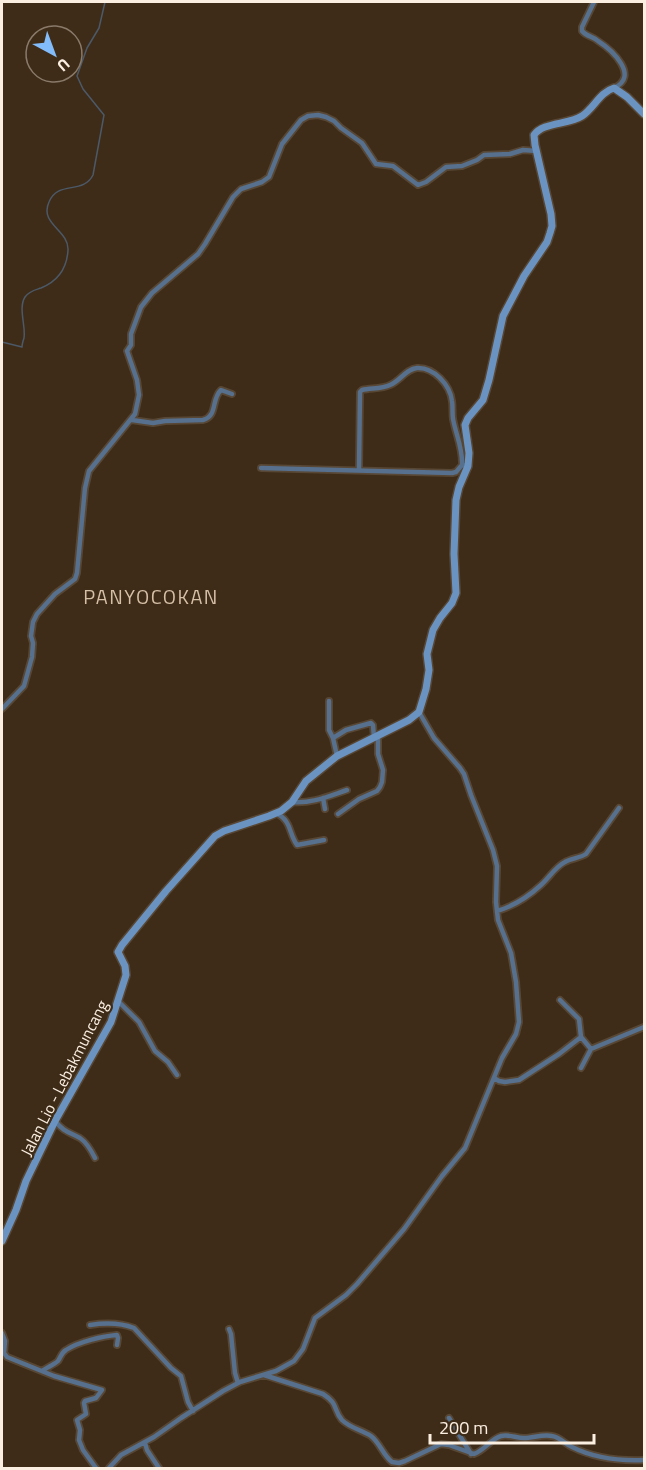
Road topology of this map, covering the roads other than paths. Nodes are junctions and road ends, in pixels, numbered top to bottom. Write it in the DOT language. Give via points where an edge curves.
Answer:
graph roads {
  1 [pos="594,2"];
  2 [pos="614,88"];
  3 [pos="645,114"];
  4 [pos="537,151"];
  5 [pos="232,394"];
  6 [pos="132,420"];
  7 [pos="465,465"];
  8 [pos="261,468"];
  9 [pos="359,470"];
  10 [pos="329,701"];
  11 [pos="2,709"];
  12 [pos="419,712"];
  13 [pos="376,737"];
  14 [pos="333,738"];
  15 [pos="337,756"];
  16 [pos="347,790"];
  17 [pos="323,798"];
  18 [pos="292,802"];
  19 [pos="620,808"];
  20 [pos="325,809"];
  21 [pos="276,813"];
  22 [pos="338,814"];
  23 [pos="324,840"];
  24 [pos="496,910"];
  25 [pos="560,1000"];
  26 [pos="118,1002"];
  27 [pos="645,1027"];
  28 [pos="581,1037"];
  29 [pos="591,1049"];
  30 [pos="581,1068"];
  31 [pos="177,1075"];
  32 [pos="494,1078"];
  33 [pos="56,1121"];
  34 [pos="95,1158"];
  35 [pos="2,1240"];
  36 [pos="90,1325"];
  37 [pos="118,1325"];
  38 [pos="229,1329"];
  39 [pos="2,1333"];
  40 [pos="117,1335"];
  41 [pos="117,1345"];
  42 [pos="42,1371"];
  43 [pos="264,1375"];
  44 [pos="238,1383"];
  45 [pos="193,1411"];
  46 [pos="449,1418"];
  47 [pos="145,1443"];
  48 [pos="471,1454"];
  49 [pos="645,1460"];
  50 [pos="392,1462"];
  51 [pos="96,1468"];
  52 [pos="110,1468"];
  53 [pos="159,1468"];
  54 [pos="387,1468"];
  1 -- 2 [label="street" via="582,31 600,42 623,67 625,77"];
  2 -- 3 [label="street"];
  2 -- 4 [label="street" via="582,116 540,128 534,135"];
  4 -- 6 [label="street" via="484,155 472,163 443,168 418,185 393,166 376,164 362,143 334,121 318,115 301,120 282,144 269,177 241,189 233,197 198,254 141,307 127,351 139,394"];
  4 -- 7 [label="street" via="552,226 547,242 503,316 483,400 465,424 469,453"];
  5 -- 6 [label="street" via="219,391 208,419 153,423"];
  6 -- 11 [label="street" via="89,471 75,579 37,614 24,686"];
  7 -- 9 [label="street" via="452,473"];
  7 -- 9 [label="street" via="450,393 439,376 419,368 410,370 390,386 360,392"];
  7 -- 12 [label="street" via="456,500 456,593 430,636 429,670"];
  8 -- 9 [label="street"];
  10 -- 14 [label="street" via="329,730"];
  12 -- 13 [label="street, Jalan Lio - Lebakmuncang"];
  12 -- 24 [label="street" via="434,738 464,774 497,866"];
  13 -- 14 [label="street" via="370,723"];
  13 -- 15 [label="street, Jalan Lio - Lebakmuncang"];
  13 -- 22 [label="street" via="383,770 380,787"];
  14 -- 15 [label="street"];
  15 -- 18 [label="street, Jalan Lio - Lebakmuncang" via="306,781"];
  16 -- 17 [label="street"];
  17 -- 18 [label="street"];
  17 -- 20 [label="street"];
  18 -- 21 [label="street, Jalan Lio - Lebakmuncang"];
  19 -- 24 [label="street" via="586,854 564,862 526,897"];
  21 -- 23 [label="street" via="288,822 297,845"];
  21 -- 26 [label="street, Jalan Lio - Lebakmuncang" via="215,836 166,891 119,951 126,971"];
  24 -- 32 [label="street" via="513,961 519,1022"];
  25 -- 28 [label="street" via="579,1019"];
  26 -- 31 [label="street" via="139,1022 155,1051"];
  26 -- 33 [label="street, Jalan Lio - Lebakmuncang" via="111,1022"];
  27 -- 29 [label="street"];
  28 -- 29 [label="street"];
  28 -- 32 [label="street" via="519,1080 505,1082"];
  29 -- 30 [label="street"];
  32 -- 43 [label="street" via="465,1148 411,1220 353,1289 315,1318 294,1361"];
  33 -- 34 [label="street" via="66,1132 80,1138"];
  33 -- 35 [label="street, Jalan Lio - Lebakmuncang"];
  36 -- 37 [label="street"];
  37 -- 40 [label="street"];
  37 -- 45 [label="street" via="134,1328 179,1374"];
  38 -- 44 [label="street"];
  39 -- 42 [label="street" via="6,1355"];
  40 -- 41 [label="street"];
  40 -- 42 [label="street" via="73,1346"];
  42 -- 51 [label="street" via="102,1390 96,1398 85,1401 86,1414 77,1421 83,1450"];
  43 -- 44 [label="street"];
  43 -- 50 [label="street" via="328,1397 342,1420 370,1436"];
  44 -- 45 [label="street"];
  45 -- 47 [label="street"];
  46 -- 48 [label="street"];
  47 -- 52 [label="street" via="119,1457"];
  47 -- 53 [label="street"];
  48 -- 49 [label="street" via="503,1435 548,1435 591,1454"];
  48 -- 50 [label="street" via="441,1444 405,1461"];
  50 -- 54 [label="street"];
}
